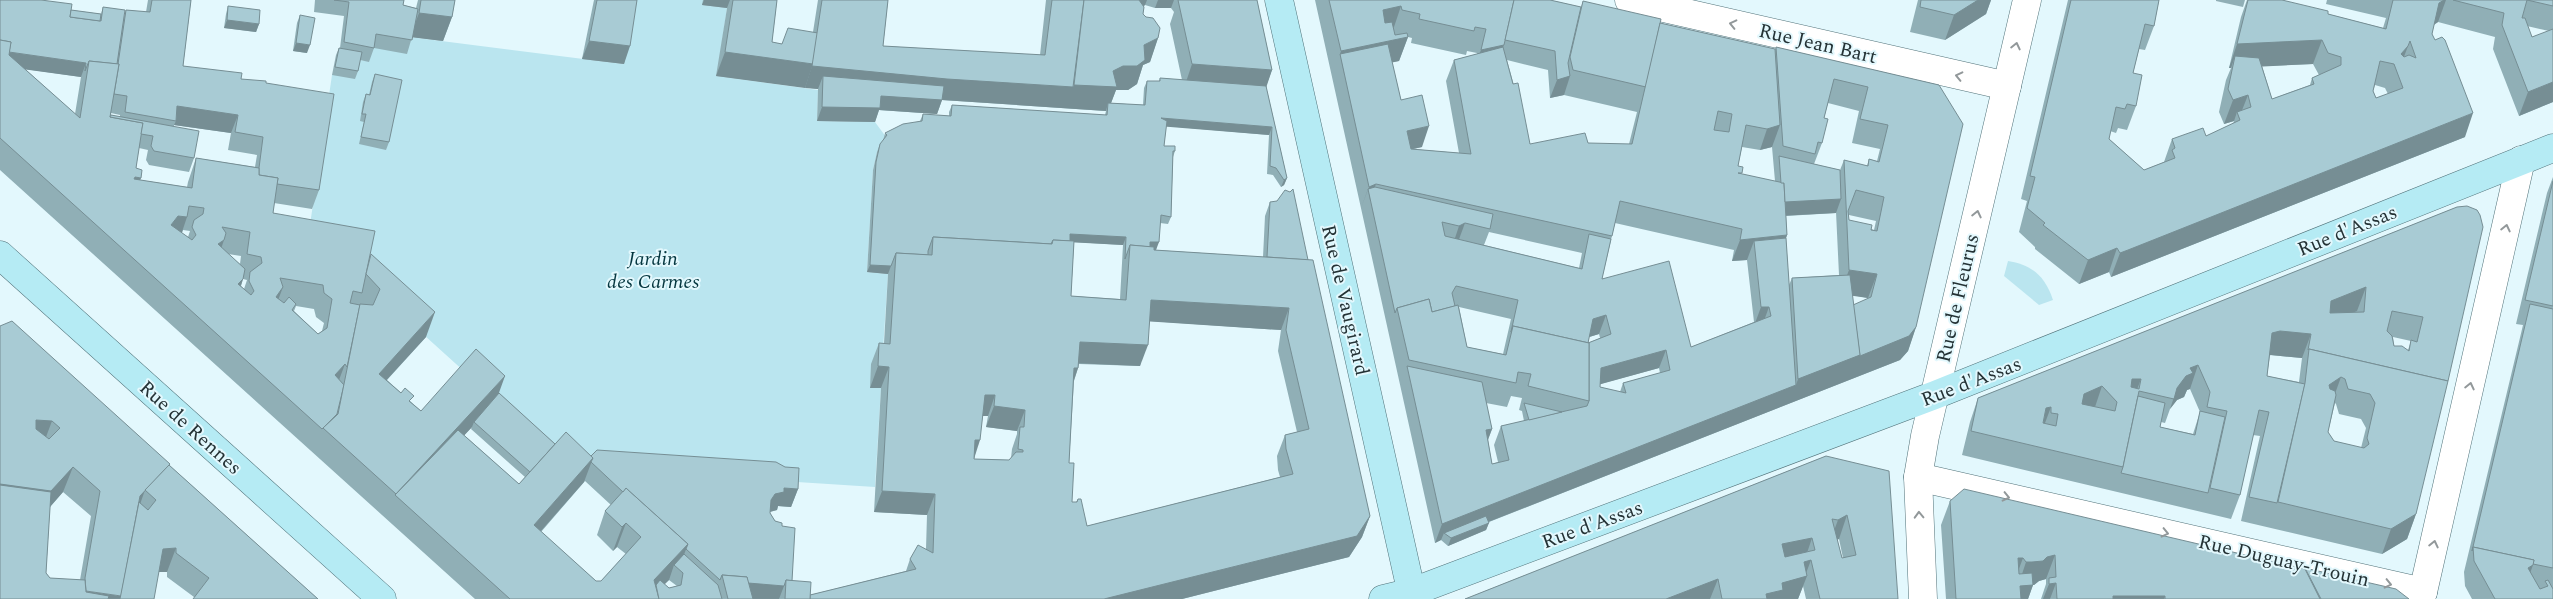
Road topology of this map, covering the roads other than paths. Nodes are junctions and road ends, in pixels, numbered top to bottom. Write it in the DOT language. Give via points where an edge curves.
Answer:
graph roads {
  1 [pos="1279,0"];
  2 [pos="1629,0"];
  3 [pos="2027,0"];
  4 [pos="2007,86"];
  5 [pos="2553,148"];
  6 [pos="2521,160"];
  7 [pos="0,255"];
  8 [pos="1935,395"];
  9 [pos="1918,477"];
  10 [pos="1412,595"];
  11 [pos="2425,596"];
  12 [pos="382,599"];
  13 [pos="1383,599"];
  14 [pos="1923,599"];
  1 -- 10 [label="street, Rue de Vaugirard"];
  4 -- 2 [label="street, Rue Jean Bart, one-way"];
  4 -- 3 [label="street, Rue de Fleurus, one-way"];
  8 -- 4 [label="street, Rue de Fleurus, one-way"];
  5 -- 6 [label="street, Rue d'Assas"];
  6 -- 8 [label="street, Rue d'Assas"];
  11 -- 6 [label="street, Rue Duguay-Trouin, one-way"];
  7 -- 12 [label="street, Rue de Rennes"];
  8 -- 9 [label="street, Rue de Fleurus"];
  8 -- 10 [label="street, Rue d'Assas"];
  9 -- 11 [label="street, Rue Duguay-Trouin, one-way"];
  14 -- 9 [label="street, Rue de Fleurus, one-way"];
  10 -- 13 [label="street, Rue d'Assas"];
}
